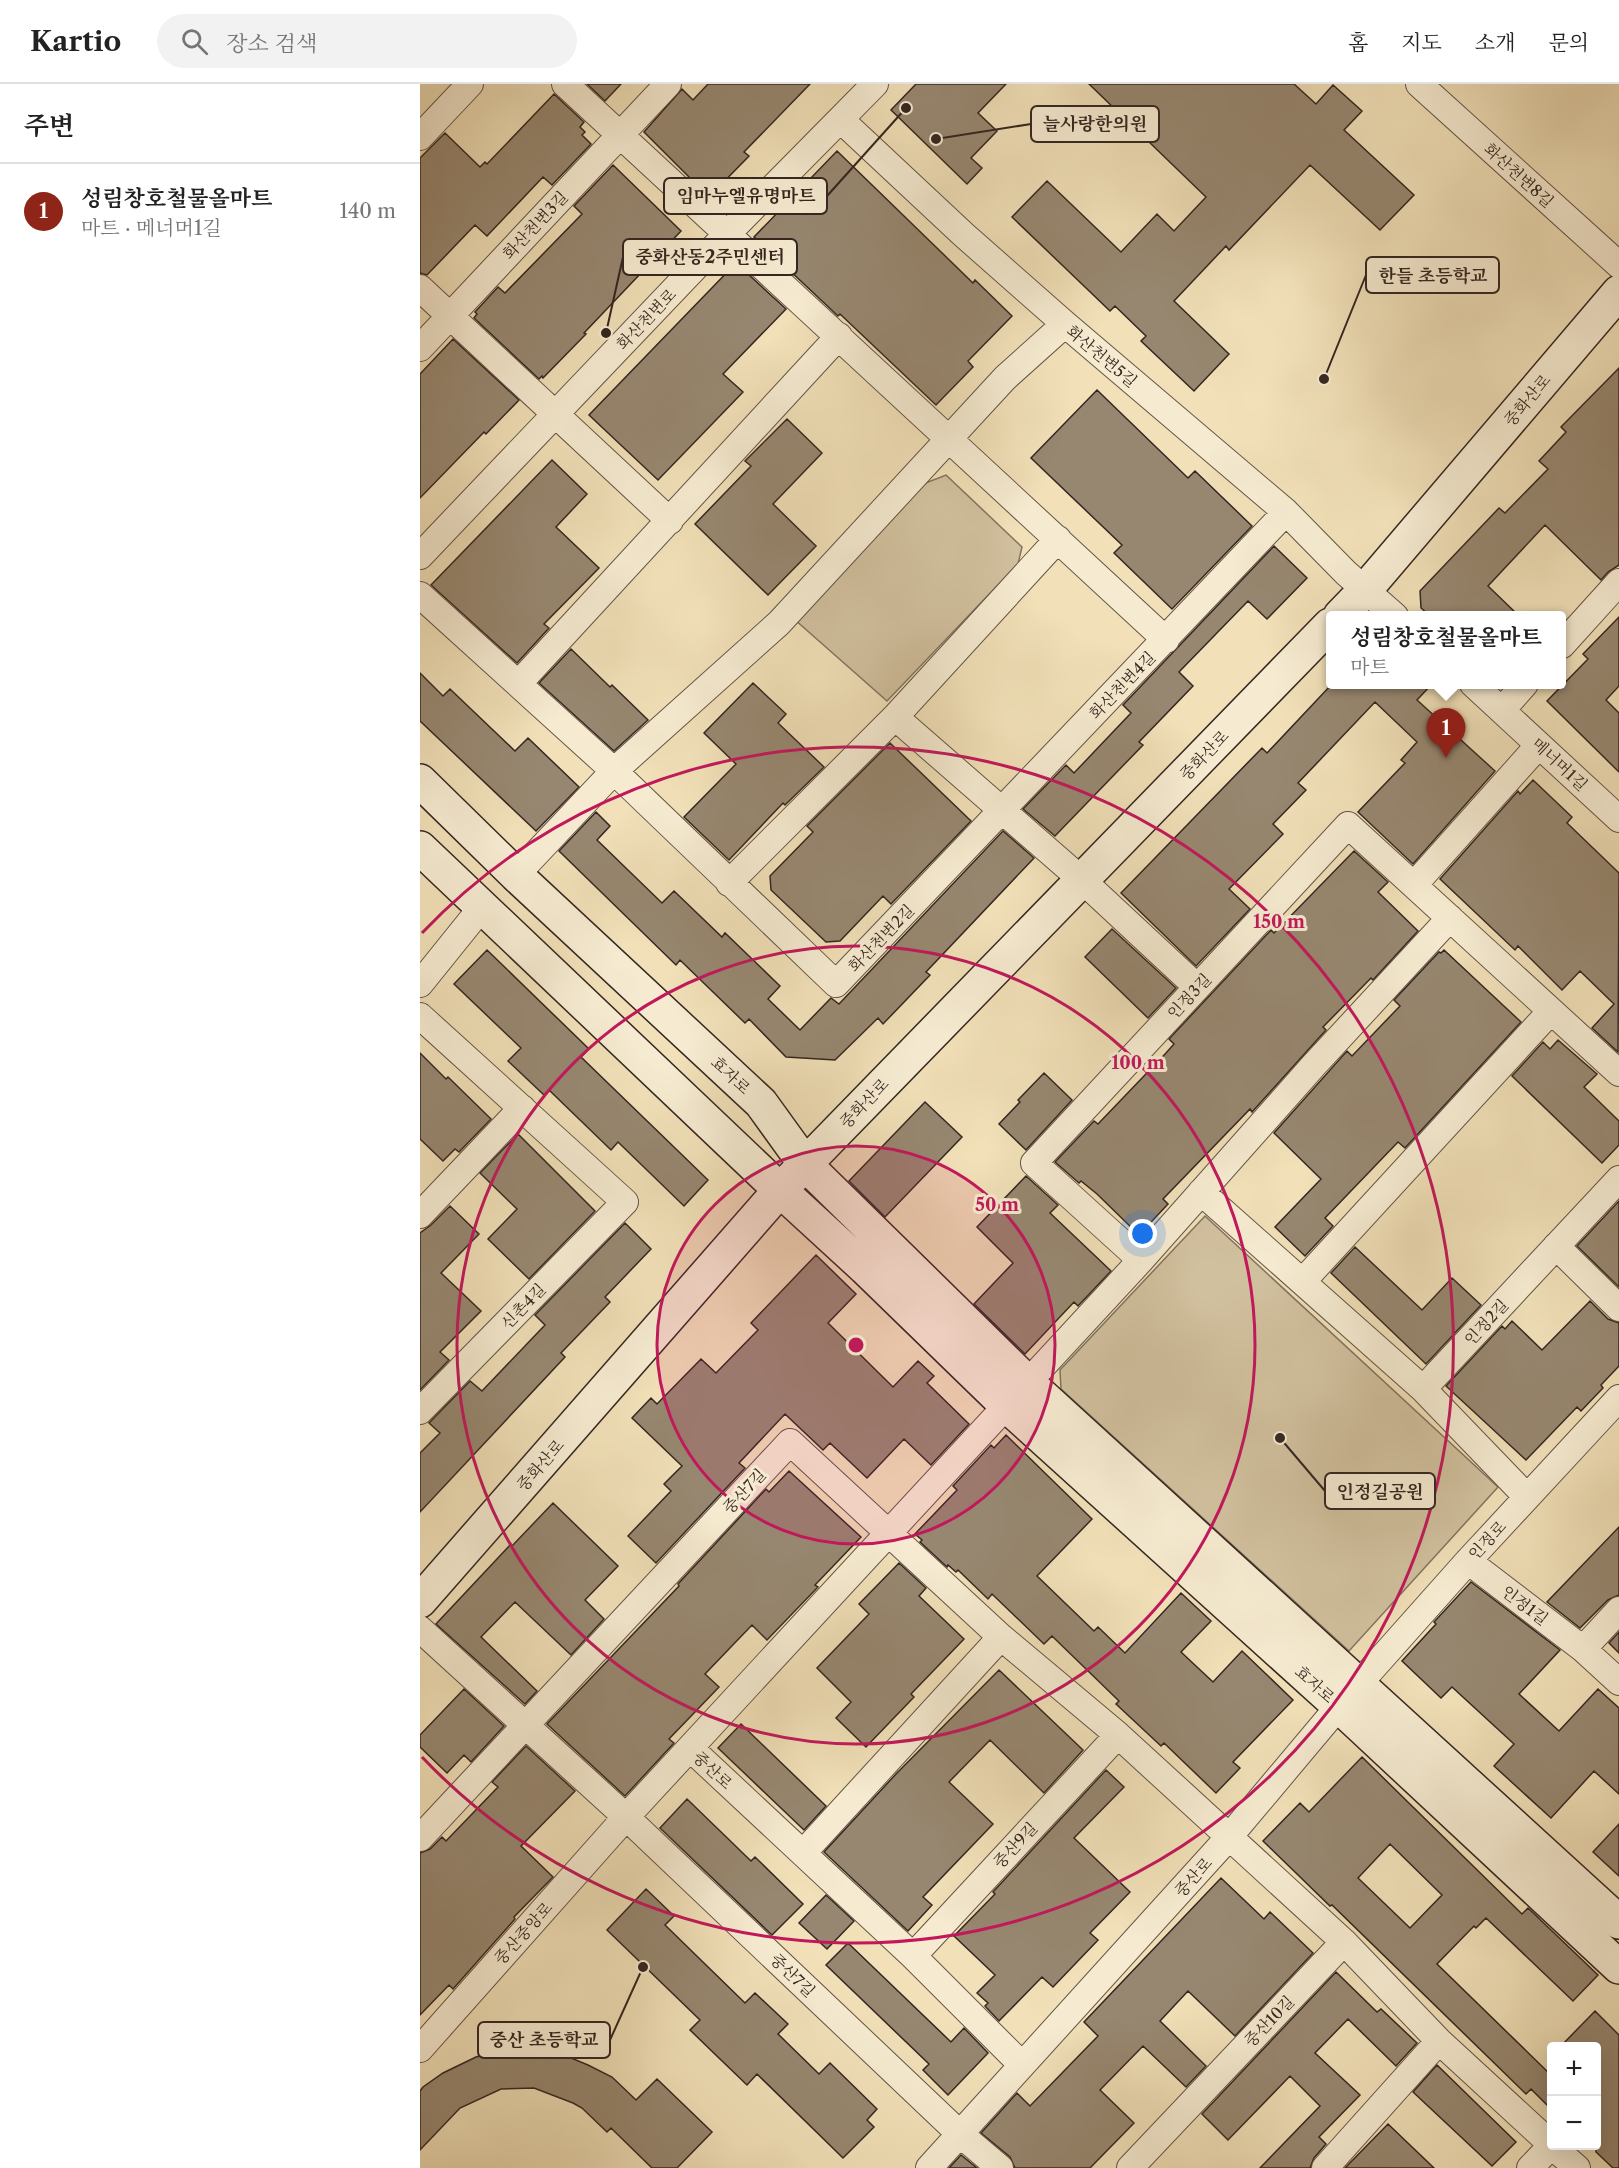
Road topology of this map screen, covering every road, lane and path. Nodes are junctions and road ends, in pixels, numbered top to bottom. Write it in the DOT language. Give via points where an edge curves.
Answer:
graph roads {
  1 [pos="470,84"];
  2 [pos="565,84"];
  3 [pos="668,84"];
  4 [pos="875,84"];
  5 [pos="1419,84"];
  6 [pos="841,120"];
  7 [pos="620,135"];
  8 [pos="420,137"];
  9 [pos="727,234"];
  10 [pos="1619,265"];
  11 [pos="420,288"];
  12 [pos="1619,292"];
  13 [pos="450,316"];
  14 [pos="1065,324"];
  15 [pos="839,336"];
  16 [pos="420,348"];
  17 [pos="555,414"];
  18 [pos="949,439"];
  19 [pos="1286,512"];
  20 [pos="670,521"];
  21 [pos="1058,539"];
  22 [pos="420,556"];
  23 [pos="1366,589"];
  24 [pos="1615,594"];
  25 [pos="420,595"];
  26 [pos="1344,611"];
  27 [pos="1391,611"];
  28 [pos="1326,629"];
  29 [pos="1166,640"];
  30 [pos="1566,641"];
  31 [pos="519,683"];
  32 [pos="1479,689"];
  33 [pos="1521,689"];
  34 [pos="1502,710"];
  35 [pos="895,717"];
  36 [pos="1539,745"];
  37 [pos="614,771"];
  38 [pos="420,781"];
  39 [pos="1002,811"];
  40 [pos="1619,819"];
  41 [pos="420,848"];
  42 [pos="516,875"];
  43 [pos="1082,880"];
  44 [pos="729,883"];
  45 [pos="1414,885"];
  46 [pos="482,907"];
  47 [pos="1450,918"];
  48 [pos="420,984"];
  49 [pos="1197,987"];
  50 [pos="1551,1011"];
  51 [pos="420,1016"];
  52 [pos="1619,1073"];
  53 [pos="522,1108"];
  54 [pos="805,1164"];
  55 [pos="1616,1188"];
  56 [pos="780,1190"];
  57 [pos="1201,1192"];
  58 [pos="420,1215"];
  59 [pos="1552,1251"];
  60 [pos="1141,1260"];
  61 [pos="1303,1281"];
  62 [pos="1619,1308"];
  63 [pos="1423,1389"];
  64 [pos="1017,1393"];
  65 [pos="1619,1398"];
  66 [pos="420,1411"];
  67 [pos="1527,1497"];
  68 [pos="889,1533"];
  69 [pos="1468,1561"];
  70 [pos="424,1590"];
  71 [pos="1619,1610"];
  72 [pos="420,1629"];
  73 [pos="1001,1637"];
  74 [pos="1583,1648"];
  75 [pos="1619,1682"];
  76 [pos="1348,1695"];
  77 [pos="526,1725"];
  78 [pos="1118,1735"];
  79 [pos="690,1748"];
  80 [pos="626,1817"];
  81 [pos="420,1838"];
  82 [pos="1229,1838"];
  83 [pos="803,1853"];
  84 [pos="1619,1922"];
  85 [pos="1344,1942"];
  86 [pos="913,1956"];
  87 [pos="1619,1967"];
  88 [pos="1439,2041"];
  89 [pos="420,2049"];
  90 [pos="1022,2065"];
  91 [pos="960,2134"];
  92 [pos="1557,2150"];
  93 [pos="929,2168"];
  94 [pos="1000,2168"];
  95 [pos="1130,2168"];
  96 [pos="1325,2168"];
  97 [pos="1530,2168"];
  98 [pos="1577,2168"];
  1 -- 8 [label="street"];
  2 -- 7 [label="street"];
  3 -- 7 [label="street, 화산천변3길"];
  4 -- 6 [label="street, 화산천변로"];
  5 -- 10 [label="street, 화산천변8길"];
  6 -- 9 [label="street, 화산천변로"];
  6 -- 14 [label="street, 화산천변5길"];
  7 -- 9 [label="street"];
  7 -- 13 [label="street, 화산천변3길"];
  9 -- 15 [label="street, 화산천변4길"];
  9 -- 17 [label="street, 화산천변로"];
  11 -- 13 [label="street"];
  12 -- 23 [label="street, 중화산로"];
  13 -- 16 [label="street, 화산천변3길"];
  13 -- 17 [label="street"];
  14 -- 18 [label="street" via="1005,378"];
  14 -- 19 [label="street, 화산천변5길"];
  15 -- 18 [label="street, 화산천변4길"];
  15 -- 20 [label="street"];
  17 -- 20 [label="street"];
  17 -- 22 [label="street, 화산천변로"];
  18 -- 21 [label="street, 화산천변4길"];
  18 -- 37 [label="street" via="779,623"];
  19 -- 23 [label="street, 화산천변5길"];
  19 -- 29 [label="street"];
  20 -- 31 [label="street"];
  21 -- 29 [label="street, 화산천변4길"];
  21 -- 35 [label="street"];
  23 -- 26 [label="street, 중화산로"];
  23 -- 27 [label="street"];
  24 -- 30 [label="street"];
  25 -- 31 [label="street, 화산천변2길"];
  28 -- 43 [label="street, 중화산로"];
  29 -- 39 [label="street, 화산천변4길"];
  31 -- 37 [label="street, 화산천변2길"];
  32 -- 34 [label="street, 메너머1길"];
  33 -- 34 [label="street"];
  34 -- 36 [label="street, 메너머1길"];
  35 -- 39 [label="street"];
  35 -- 44 [label="street"];
  36 -- 40 [label="street, 메너머1길"];
  36 -- 45 [label="street"];
  37 -- 42 [label="street"];
  37 -- 44 [label="street, 화산천변2길"];
  38 -- 42 [label="street, 효자로"];
  39 -- 43 [label="street"];
  39 -- 44 [label="street, 화산천변2길" via="836,984"];
  41 -- 46 [label="street, 효자로"];
  42 -- 54 [label="street, 효자로" via="761,1103"];
  43 -- 49 [label="street"];
  43 -- 54 [label="street, 중화산로"];
  45 -- 47 [label="street, 인정3길"];
  45 -- 49 [label="street, 인정3길" via="1348,825"];
  46 -- 48 [label="street"];
  46 -- 56 [label="street, 효자로"];
  47 -- 50 [label="street, 인정3길"];
  47 -- 57 [label="street"];
  49 -- 60 [label="street, 인정3길" via="1034,1163"];
  50 -- 52 [label="street, 인정3길"];
  50 -- 61 [label="street"];
  51 -- 53 [label="street"];
  53 -- 58 [label="street"];
  53 -- 66 [label="street, 신촌4길" via="625,1202"];
  54 -- 56 [label="street, 중화산로"];
  54 -- 64 [label="street, 효자로"];
  55 -- 59 [label="street"];
  56 -- 64 [label="street, 효자로" via="865,1268"];
  56 -- 70 [label="street, 중화산로"];
  57 -- 60 [label="street"];
  57 -- 61 [label="street"];
  59 -- 62 [label="street"];
  59 -- 63 [label="street, 인정2길"];
  60 -- 64 [label="street"];
  61 -- 63 [label="street"];
  63 -- 67 [label="street"];
  64 -- 68 [label="street"];
  64 -- 76 [label="street, 효자로"];
  65 -- 67 [label="street, 인정로"];
  67 -- 69 [label="street, 인정로"];
  68 -- 73 [label="street"];
  68 -- 77 [label="street, 중산7길" via="790,1442"];
  68 -- 79 [label="street"];
  69 -- 74 [label="street, 인정1길"];
  69 -- 76 [label="street, 인정로"];
  71 -- 74 [label="street"];
  72 -- 77 [label="street, 중산7길"];
  73 -- 78 [label="street"];
  73 -- 83 [label="street"];
  74 -- 75 [label="street, 인정1길"];
  76 -- 82 [label="street, 중산로"];
  76 -- 84 [label="street, 효자로"];
  76 -- 87 [label="street, 효자로"];
  77 -- 80 [label="street, 중산7길"];
  77 -- 81 [label="street, 중산7길"];
  78 -- 82 [label="street"];
  78 -- 86 [label="street, 중산9길"];
  79 -- 80 [label="street"];
  79 -- 83 [label="street, 중산로"];
  80 -- 89 [label="street, 중산중앙로"];
  80 -- 91 [label="street, 중산7길"];
  82 -- 85 [label="street"];
  82 -- 90 [label="street, 중산로"];
  83 -- 86 [label="street, 중산로"];
  85 -- 88 [label="street"];
  85 -- 95 [label="street, 중산10길"];
  86 -- 90 [label="street, 중산로"];
  88 -- 96 [label="street"];
  88 -- 97 [label="street" via="1551,2145"];
  90 -- 91 [label="street, 중산로"];
  91 -- 93 [label="street, 중산로"];
  91 -- 94 [label="street, 중산7길"];
  92 -- 98 [label="street"];
}
